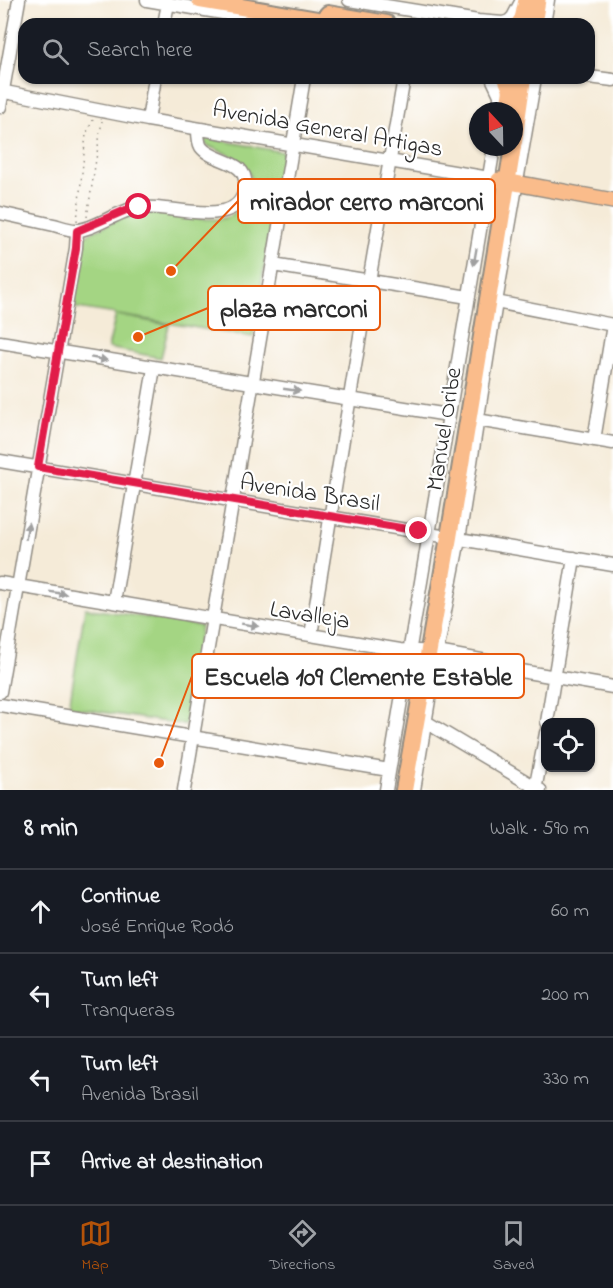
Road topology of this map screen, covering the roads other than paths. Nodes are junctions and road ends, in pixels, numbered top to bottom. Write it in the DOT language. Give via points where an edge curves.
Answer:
graph roads {
  1 [pos="19,0"];
  2 [pos="147,0"];
  3 [pos="200,0"];
  4 [pos="252,0"];
  5 [pos="349,0"];
  6 [pos="524,0"];
  7 [pos="538,0"];
  8 [pos="548,0"];
  9 [pos="168,4"];
  10 [pos="418,5"];
  11 [pos="165,18"];
  12 [pos="251,18"];
  13 [pos="306,18"];
  14 [pos="353,18"];
  15 [pos="479,18"];
  16 [pos="512,18"];
  17 [pos="524,18"];
  18 [pos="527,18"];
  19 [pos="545,18"];
  20 [pos="595,78"];
  21 [pos="613,80"];
  22 [pos="154,84"];
  23 [pos="303,84"];
  24 [pos="403,84"];
  25 [pos="495,84"];
  26 [pos="518,84"];
  27 [pos="518,84"];
  28 [pos="519,84"];
  29 [pos="1,91"];
  30 [pos="500,102"];
  31 [pos="511,102"];
  32 [pos="517,102"];
  33 [pos="0,106"];
  34 [pos="148,120"];
  35 [pos="198,129"];
  36 [pos="293,145"];
  37 [pos="496,156"];
  38 [pos="503,156"];
  39 [pos="510,156"];
  40 [pos="389,162"];
  41 [pos="503,181"];
  42 [pos="613,201"];
  43 [pos="0,213"];
  44 [pos="81,230"];
  45 [pos="273,265"];
  46 [pos="369,281"];
  47 [pos="468,297"];
  48 [pos="496,302"];
  49 [pos="613,325"];
  50 [pos="0,342"];
  51 [pos="58,352"];
  52 [pos="154,368"];
  53 [pos="253,385"];
  54 [pos="349,399"];
  55 [pos="448,415"];
  56 [pos="477,420"];
  57 [pos="594,440"];
  58 [pos="613,443"];
  59 [pos="0,461"];
  60 [pos="38,467"];
  61 [pos="134,484"];
  62 [pos="232,501"];
  63 [pos="330,517"];
  64 [pos="444,536"];
  65 [pos="574,558"];
  66 [pos="613,565"];
  67 [pos="0,584"];
  68 [pos="18,586"];
  69 [pos="114,602"];
  70 [pos="213,619"];
  71 [pos="311,635"];
  72 [pos="423,651"];
  73 [pos="555,678"];
  74 [pos="613,687"];
  75 [pos="0,692"];
  76 [pos="0,705"];
  77 [pos="548,718"];
  78 [pos="426,722"];
  79 [pos="192,737"];
  80 [pos="541,764"];
  81 [pos="389,770"];
  82 [pos="537,789"];
  83 [pos="184,790"];
  84 [pos="386,790"];
  85 [pos="395,790"];
  86 [pos="404,790"];
  87 [pos="414,790"];
  1 -- 29 [label="street"];
  2 -- 9 [label="street"];
  3 -- 13 [label="highway"];
  4 -- 14 [label="highway"];
  5 -- 10 [label="street"];
  6 -- 16 [label="street"];
  6 -- 17 [label="main road"];
  7 -- 18 [label="main road"];
  8 -- 19 [label="street"];
  9 -- 11 [label="street"];
  9 -- 12 [label="street"];
  10 -- 15 [label="street"];
  20 -- 21 [label="street"];
  22 -- 34 [label="street"];
  23 -- 36 [label="street"];
  24 -- 40 [label="street"];
  25 -- 30 [label="street"];
  26 -- 31 [label="highway"];
  27 -- 41 [label="street"];
  28 -- 32 [label="highway"];
  29 -- 33 [label="street"];
  29 -- 34 [label="street, Avenida General Artigas"];
  34 -- 35 [label="street, Avenida General Artigas"];
  35 -- 36 [label="street, Avenida General Artigas"];
  35 -- 44 [label="street" via="202,148 242,170 245,189 237,205 221,213 139,207"];
  36 -- 40 [label="street, Avenida General Artigas"];
  36 -- 45 [label="street"];
  37 -- 41 [label="street, Manuel Oribe"];
  38 -- 41 [label="highway, Manuel Oribe"];
  39 -- 41 [label="highway, Manuel Oribe"];
  40 -- 41 [label="street, Avenida General Artigas"];
  40 -- 46 [label="street"];
  41 -- 42 [label="main road, Avenida General Artigas"];
  41 -- 47 [label="street, Manuel Oribe, one-way"];
  41 -- 48 [label="street"];
  41 -- 64 [label="highway, Manuel Oribe"];
  43 -- 44 [label="street"];
  44 -- 51 [label="street"];
  45 -- 46 [label="street"];
  45 -- 53 [label="street"];
  46 -- 47 [label="street"];
  46 -- 54 [label="street"];
  47 -- 55 [label="street, Manuel Oribe"];
  48 -- 49 [label="street"];
  48 -- 56 [label="street"];
  49 -- 57 [label="street"];
  50 -- 51 [label="street"];
  51 -- 52 [label="street, one-way"];
  51 -- 60 [label="street"];
  52 -- 53 [label="street"];
  52 -- 61 [label="street"];
  53 -- 54 [label="street, one-way"];
  53 -- 62 [label="street"];
  54 -- 55 [label="street"];
  54 -- 63 [label="street"];
  55 -- 64 [label="street, Manuel Oribe"];
  56 -- 57 [label="street"];
  56 -- 64 [label="street"];
  57 -- 58 [label="street"];
  59 -- 60 [label="street, Avenida Brasil"];
  60 -- 61 [label="street, Avenida Brasil"];
  68 -- 60 [label="street, one-way"];
  61 -- 62 [label="street, Avenida Brasil"];
  61 -- 69 [label="street"];
  62 -- 63 [label="street, Avenida Brasil"];
  62 -- 70 [label="street"];
  63 -- 64 [label="street, Avenida Brasil"];
  63 -- 71 [label="street"];
  64 -- 65 [label="street, Avenida Brasil"];
  64 -- 72 [label="street"];
  64 -- 72 [label="street, Manuel Oribe"];
  64 -- 72 [label="highway, Manuel Oribe"];
  65 -- 66 [label="street, Avenida Brasil"];
  65 -- 73 [label="street"];
  67 -- 68 [label="street, Lavalleja"];
  68 -- 69 [label="street, Lavalleja, one-way"];
  68 -- 75 [label="street"];
  69 -- 70 [label="street, Lavalleja"];
  70 -- 71 [label="street, Lavalleja, one-way"];
  70 -- 79 [label="street"];
  71 -- 72 [label="street, Lavalleja"];
  72 -- 73 [label="street, Lavalleja" via="492,662"];
  72 -- 78 [label="street"];
  72 -- 81 [label="street, Manuel Oribe"];
  72 -- 85 [label="highway, Manuel Oribe"];
  72 -- 86 [label="highway, Manuel Oribe"];
  73 -- 74 [label="street, Lavalleja"];
  73 -- 77 [label="street"];
  76 -- 79 [label="street"];
  78 -- 82 [label="street"];
  78 -- 87 [label="street"];
  79 -- 81 [label="street"];
  79 -- 83 [label="street"];
  80 -- 82 [label="street"];
  81 -- 84 [label="street, Manuel Oribe"];
}
